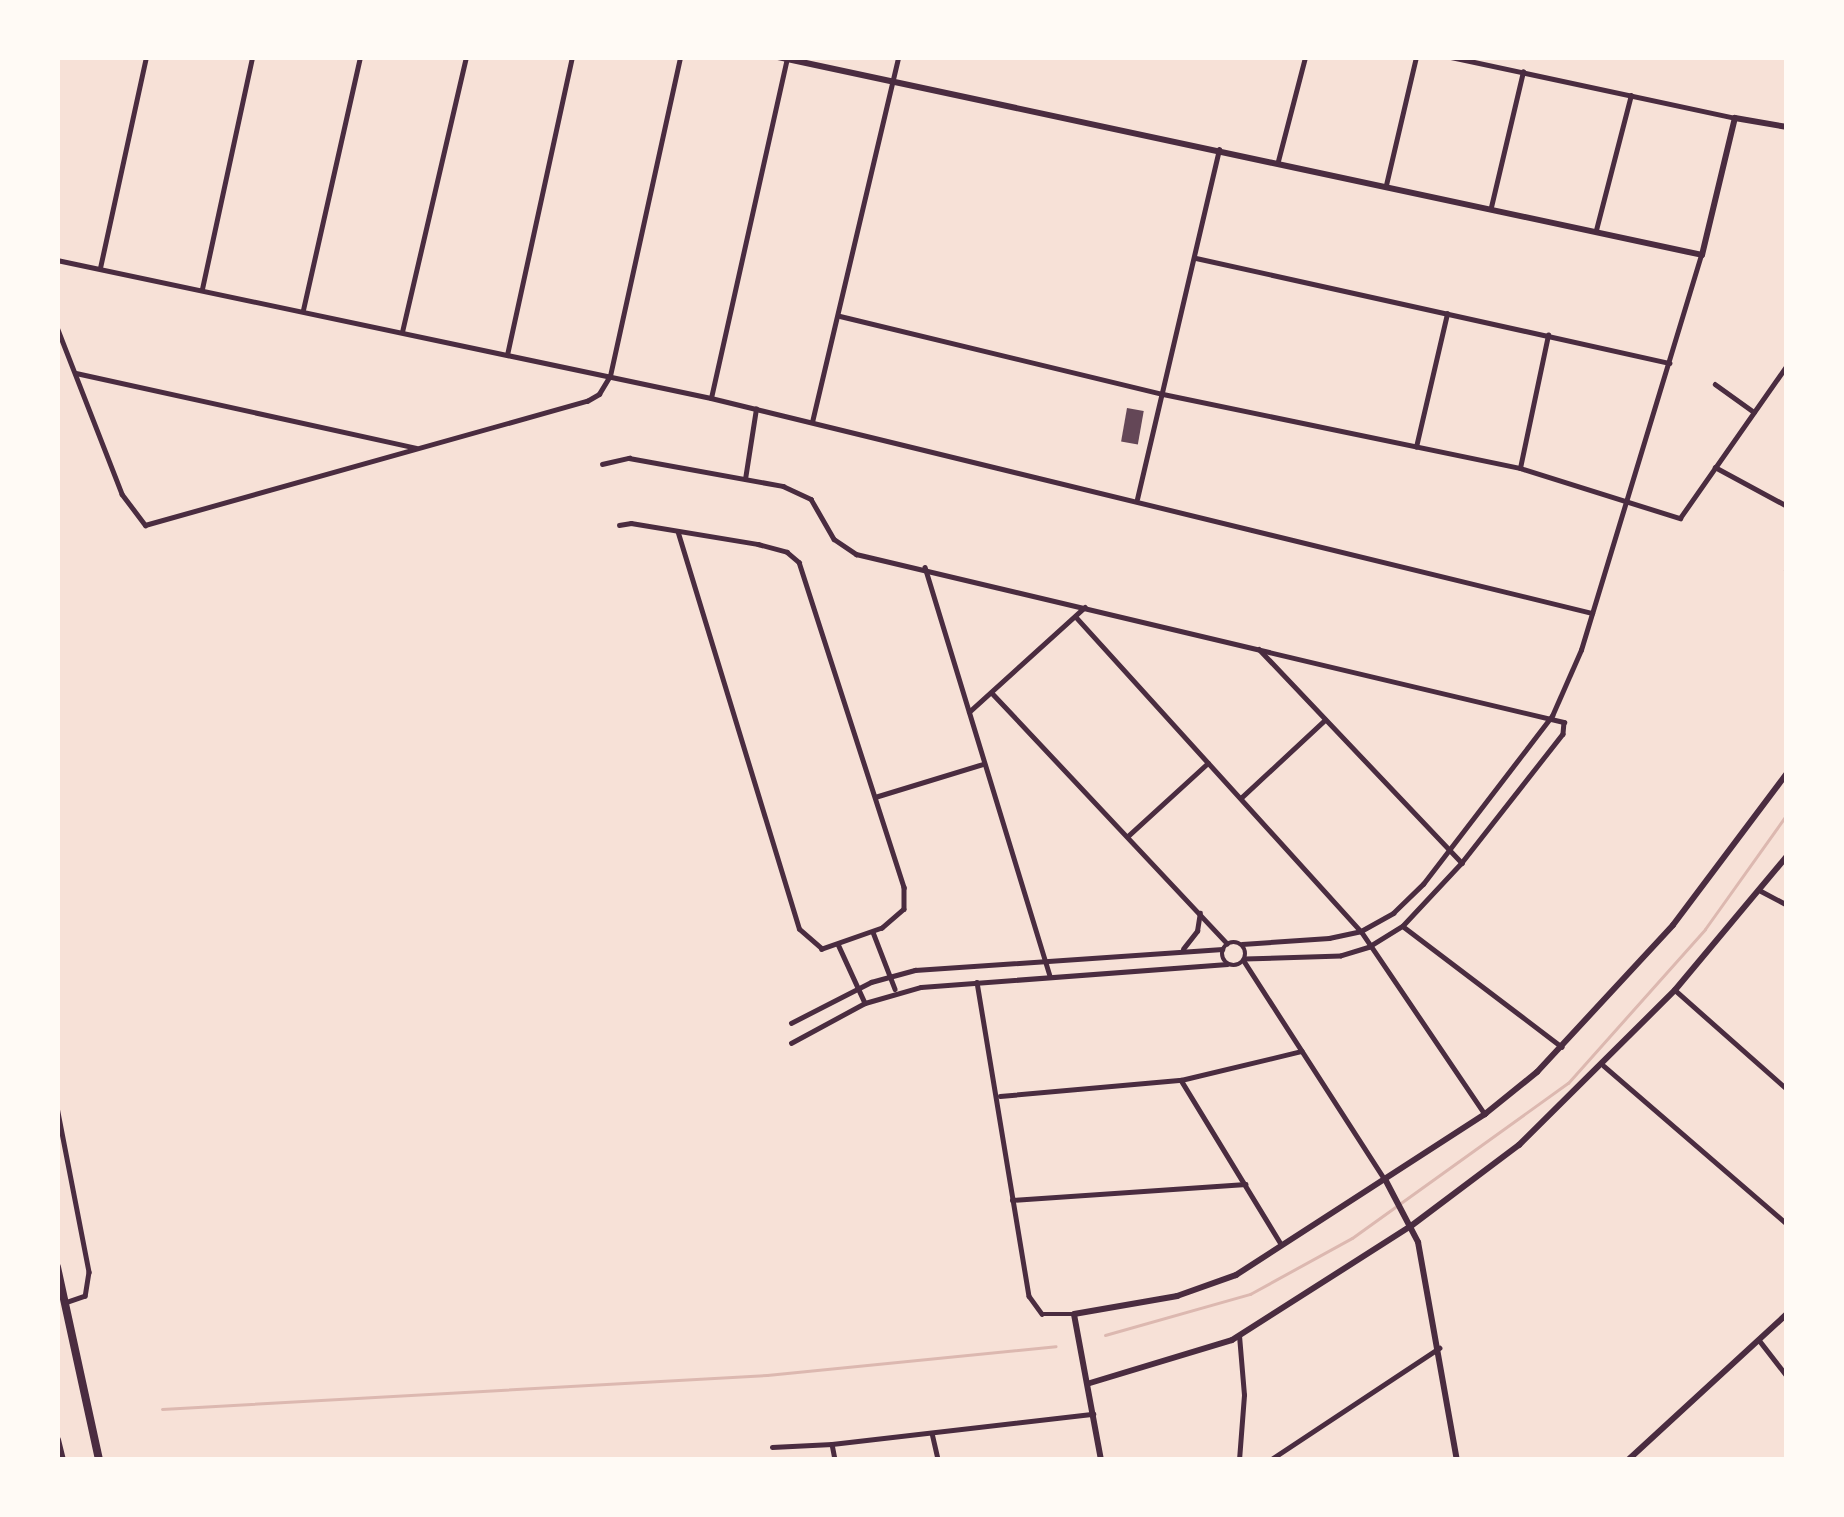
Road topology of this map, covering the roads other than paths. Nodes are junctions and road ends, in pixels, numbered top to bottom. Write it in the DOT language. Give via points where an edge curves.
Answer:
graph roads {
  1 [pos="146,57"];
  2 [pos="252,57"];
  3 [pos="360,57"];
  4 [pos="466,57"];
  5 [pos="572,57"];
  6 [pos="680,57"];
  7 [pos="898,57"];
  8 [pos="1305,57"];
  9 [pos="1416,57"];
  10 [pos="1450,57"];
  11 [pos="782,58"];
  12 [pos="1523,72"];
  13 [pos="894,80"];
  14 [pos="1631,95"];
  15 [pos="1735,118"];
  16 [pos="1787,127"];
  17 [pos="1219,149"];
  18 [pos="1277,161"];
  19 [pos="1386,185"];
  20 [pos="1491,206"];
  21 [pos="1596,230"];
  22 [pos="1702,255"];
  23 [pos="1196,258"];
  24 [pos="57,260"];
  25 [pos="100,268"];
  26 [pos="202,289"];
  27 [pos="303,310"];
  28 [pos="1447,314"];
  29 [pos="840,316"];
  30 [pos="57,327"];
  31 [pos="402,332"];
  32 [pos="1548,335"];
  33 [pos="507,355"];
  34 [pos="1669,363"];
  35 [pos="1787,365"];
  36 [pos="76,373"];
  37 [pos="610,376"];
  38 [pos="1714,383"];
  39 [pos="1163,394"];
  40 [pos="711,398"];
  41 [pos="756,409"];
  42 [pos="1754,412"];
  43 [pos="812,422"];
  44 [pos="1416,447"];
  45 [pos="419,448"];
  46 [pos="602,464"];
  47 [pos="1715,467"];
  48 [pos="1520,468"];
  49 [pos="745,479"];
  50 [pos="1137,499"];
  51 [pos="1623,499"];
  52 [pos="1787,506"];
  53 [pos="619,525"];
  54 [pos="678,532"];
  55 [pos="925,567"];
  56 [pos="1085,607"];
  57 [pos="1592,613"];
  58 [pos="1076,616"];
  59 [pos="1259,649"];
  60 [pos="993,694"];
  61 [pos="969,712"];
  62 [pos="1552,716"];
  63 [pos="1325,720"];
  64 [pos="1210,761"];
  65 [pos="983,764"];
  66 [pos="1787,773"];
  67 [pos="875,797"];
  68 [pos="1243,797"];
  69 [pos="1128,836"];
  70 [pos="1450,850"];
  71 [pos="1787,856"];
  72 [pos="1462,863"];
  73 [pos="1761,891"];
  74 [pos="1787,905"];
  75 [pos="1200,913"];
  76 [pos="1403,926"];
  77 [pos="1361,931"];
  78 [pos="873,932"];
  79 [pos="838,944"];
  80 [pos="1242,944"];
  81 [pos="1225,946"];
  82 [pos="1370,947"];
  83 [pos="1183,949"];
  84 [pos="1046,957"];
  85 [pos="1245,960"];
  86 [pos="1227,964"];
  87 [pos="1050,975"];
  88 [pos="888,976"];
  89 [pos="977,982"];
  90 [pos="857,988"];
  91 [pos="1675,990"];
  92 [pos="896,991"];
  93 [pos="865,1003"];
  94 [pos="790,1023"];
  95 [pos="791,1043"];
  96 [pos="1562,1047"];
  97 [pos="1302,1052"];
  98 [pos="1604,1066"];
  99 [pos="1181,1080"];
  100 [pos="1787,1090"];
  101 [pos="997,1096"];
  102 [pos="57,1107"];
  103 [pos="1485,1114"];
  104 [pos="1387,1183"];
  105 [pos="1245,1184"];
  106 [pos="1012,1200"];
  107 [pos="1787,1224"];
  108 [pos="1411,1226"];
  109 [pos="1283,1247"];
  110 [pos="57,1267"];
  111 [pos="64,1303"];
  112 [pos="1074,1314"];
  113 [pos="1787,1314"];
  114 [pos="1239,1336"];
  115 [pos="1759,1340"];
  116 [pos="1439,1348"];
  117 [pos="1787,1376"];
  118 [pos="1090,1383"];
  119 [pos="1093,1414"];
  120 [pos="932,1433"];
  121 [pos="57,1440"];
  122 [pos="832,1444"];
  123 [pos="772,1447"];
  124 [pos="1638,1451"];
  125 [pos="62,1460"];
  126 [pos="99,1460"];
  127 [pos="835,1460"];
  128 [pos="938,1460"];
  129 [pos="1101,1460"];
  130 [pos="1239,1460"];
  131 [pos="1270,1460"];
  132 [pos="1457,1460"];
  133 [pos="1628,1460"];
  134 [pos="1644,1460"];
  1 -- 25 [label="street"];
  2 -- 26 [label="street"];
  3 -- 27 [label="street"];
  4 -- 31 [label="street"];
  5 -- 33 [label="street"];
  6 -- 37 [label="street"];
  7 -- 13 [label="street"];
  8 -- 18 [label="street"];
  9 -- 19 [label="street"];
  10 -- 12 [label="street"];
  11 -- 13 [label="main road"];
  11 -- 40 [label="street"];
  12 -- 14 [label="street"];
  12 -- 20 [label="street"];
  13 -- 17 [label="main road"];
  13 -- 29 [label="street"];
  14 -- 15 [label="street"];
  14 -- 21 [label="street"];
  15 -- 16 [label="main road"];
  15 -- 22 [label="main road"];
  17 -- 18 [label="main road"];
  17 -- 23 [label="street"];
  18 -- 19 [label="main road"];
  19 -- 20 [label="main road"];
  20 -- 21 [label="main road"];
  21 -- 22 [label="main road"];
  22 -- 34 [label="street"];
  23 -- 28 [label="street"];
  23 -- 39 [label="street"];
  24 -- 25 [label="street"];
  25 -- 26 [label="street"];
  26 -- 27 [label="street"];
  27 -- 31 [label="street"];
  28 -- 32 [label="street"];
  28 -- 44 [label="street"];
  29 -- 39 [label="street"];
  29 -- 43 [label="street"];
  30 -- 36 [label="street"];
  31 -- 33 [label="street"];
  32 -- 34 [label="street"];
  32 -- 48 [label="street"];
  33 -- 37 [label="street"];
  34 -- 51 [label="street"];
  35 -- 42 [label="street"];
  36 -- 45 [label="street"];
  36 -- 45 [label="street" via="122,494 145,525"];
  37 -- 40 [label="street"];
  37 -- 45 [label="street" via="599,394 577,405"];
  38 -- 42 [label="street"];
  39 -- 44 [label="street"];
  39 -- 50 [label="street"];
  40 -- 41 [label="street"];
  41 -- 43 [label="street"];
  41 -- 49 [label="street"];
  42 -- 47 [label="street"];
  43 -- 50 [label="street"];
  44 -- 48 [label="street"];
  46 -- 49 [label="street" via="629,458"];
  47 -- 51 [label="street" via="1680,518"];
  47 -- 52 [label="street"];
  48 -- 51 [label="street"];
  49 -- 55 [label="street" via="806,494 838,544"];
  50 -- 57 [label="street"];
  51 -- 57 [label="street"];
  53 -- 54 [label="street"];
  54 -- 67 [label="street" via="780,549 802,567"];
  54 -- 79 [label="street" via="792,912 816,947"];
  55 -- 56 [label="street"];
  55 -- 61 [label="street"];
  56 -- 58 [label="street"];
  56 -- 59 [label="street"];
  57 -- 62 [label="street"];
  58 -- 60 [label="street"];
  58 -- 64 [label="street"];
  59 -- 62 [label="street"];
  59 -- 63 [label="street"];
  60 -- 61 [label="street"];
  60 -- 69 [label="street"];
  61 -- 65 [label="street"];
  62 -- 70 [label="street"];
  62 -- 72 [label="street" via="1565,732"];
  63 -- 68 [label="street"];
  63 -- 70 [label="street"];
  64 -- 68 [label="street"];
  64 -- 69 [label="street"];
  65 -- 67 [label="street"];
  65 -- 84 [label="street"];
  66 -- 96 [label="main road" via="1673,925"];
  67 -- 78 [label="street" via="905,903"];
  68 -- 77 [label="street"];
  69 -- 75 [label="street"];
  70 -- 72 [label="street"];
  70 -- 77 [label="street" via="1411,897"];
  71 -- 73 [label="main road"];
  72 -- 76 [label="street"];
  73 -- 74 [label="street"];
  73 -- 91 [label="main road"];
  75 -- 81 [label="street"];
  75 -- 83 [label="street"];
  76 -- 82 [label="street"];
  76 -- 96 [label="street"];
  77 -- 80 [label="street"];
  77 -- 82 [label="street"];
  78 -- 79 [label="street"];
  78 -- 88 [label="street"];
  79 -- 90 [label="street"];
  80 -- 81 [label="street"];
  80 -- 85 [label="street"];
  81 -- 83 [label="street"];
  81 -- 86 [label="street"];
  82 -- 85 [label="street"];
  82 -- 103 [label="street"];
  83 -- 84 [label="street"];
  84 -- 87 [label="street"];
  84 -- 88 [label="street"];
  85 -- 86 [label="street"];
  85 -- 97 [label="street"];
  86 -- 87 [label="street"];
  87 -- 89 [label="street"];
  88 -- 90 [label="street"];
  88 -- 92 [label="street"];
  89 -- 92 [label="street"];
  89 -- 101 [label="street"];
  90 -- 93 [label="street"];
  90 -- 94 [label="street"];
  91 -- 98 [label="main road"];
  91 -- 100 [label="street"];
  92 -- 93 [label="street"];
  93 -- 95 [label="street"];
  96 -- 103 [label="main road"];
  97 -- 99 [label="street"];
  97 -- 104 [label="street"];
  98 -- 107 [label="street"];
  98 -- 108 [label="main road" via="1532,1134"];
  99 -- 101 [label="street"];
  99 -- 105 [label="street"];
  101 -- 106 [label="street"];
  102 -- 111 [label="street" via="89,1272 85,1296"];
  103 -- 104 [label="main road"];
  104 -- 108 [label="main road"];
  104 -- 109 [label="main road"];
  105 -- 106 [label="street"];
  105 -- 109 [label="street"];
  106 -- 112 [label="street" via="1032,1305 1046,1315"];
  108 -- 114 [label="main road"];
  108 -- 116 [label="main road"];
  109 -- 112 [label="main road" via="1196,1291"];
  110 -- 111 [label="highway"];
  111 -- 126 [label="highway"];
  112 -- 118 [label="main road"];
  113 -- 115 [label="main road"];
  114 -- 118 [label="main road"];
  114 -- 130 [label="street"];
  115 -- 117 [label="street"];
  115 -- 124 [label="main road"];
  116 -- 131 [label="street"];
  116 -- 132 [label="main road"];
  118 -- 119 [label="main road"];
  119 -- 120 [label="street"];
  119 -- 129 [label="main road"];
  120 -- 122 [label="street"];
  120 -- 128 [label="street"];
  121 -- 125 [label="highway"];
  122 -- 123 [label="street"];
  122 -- 127 [label="street"];
  124 -- 133 [label="main road"];
  124 -- 134 [label="street"];
}
